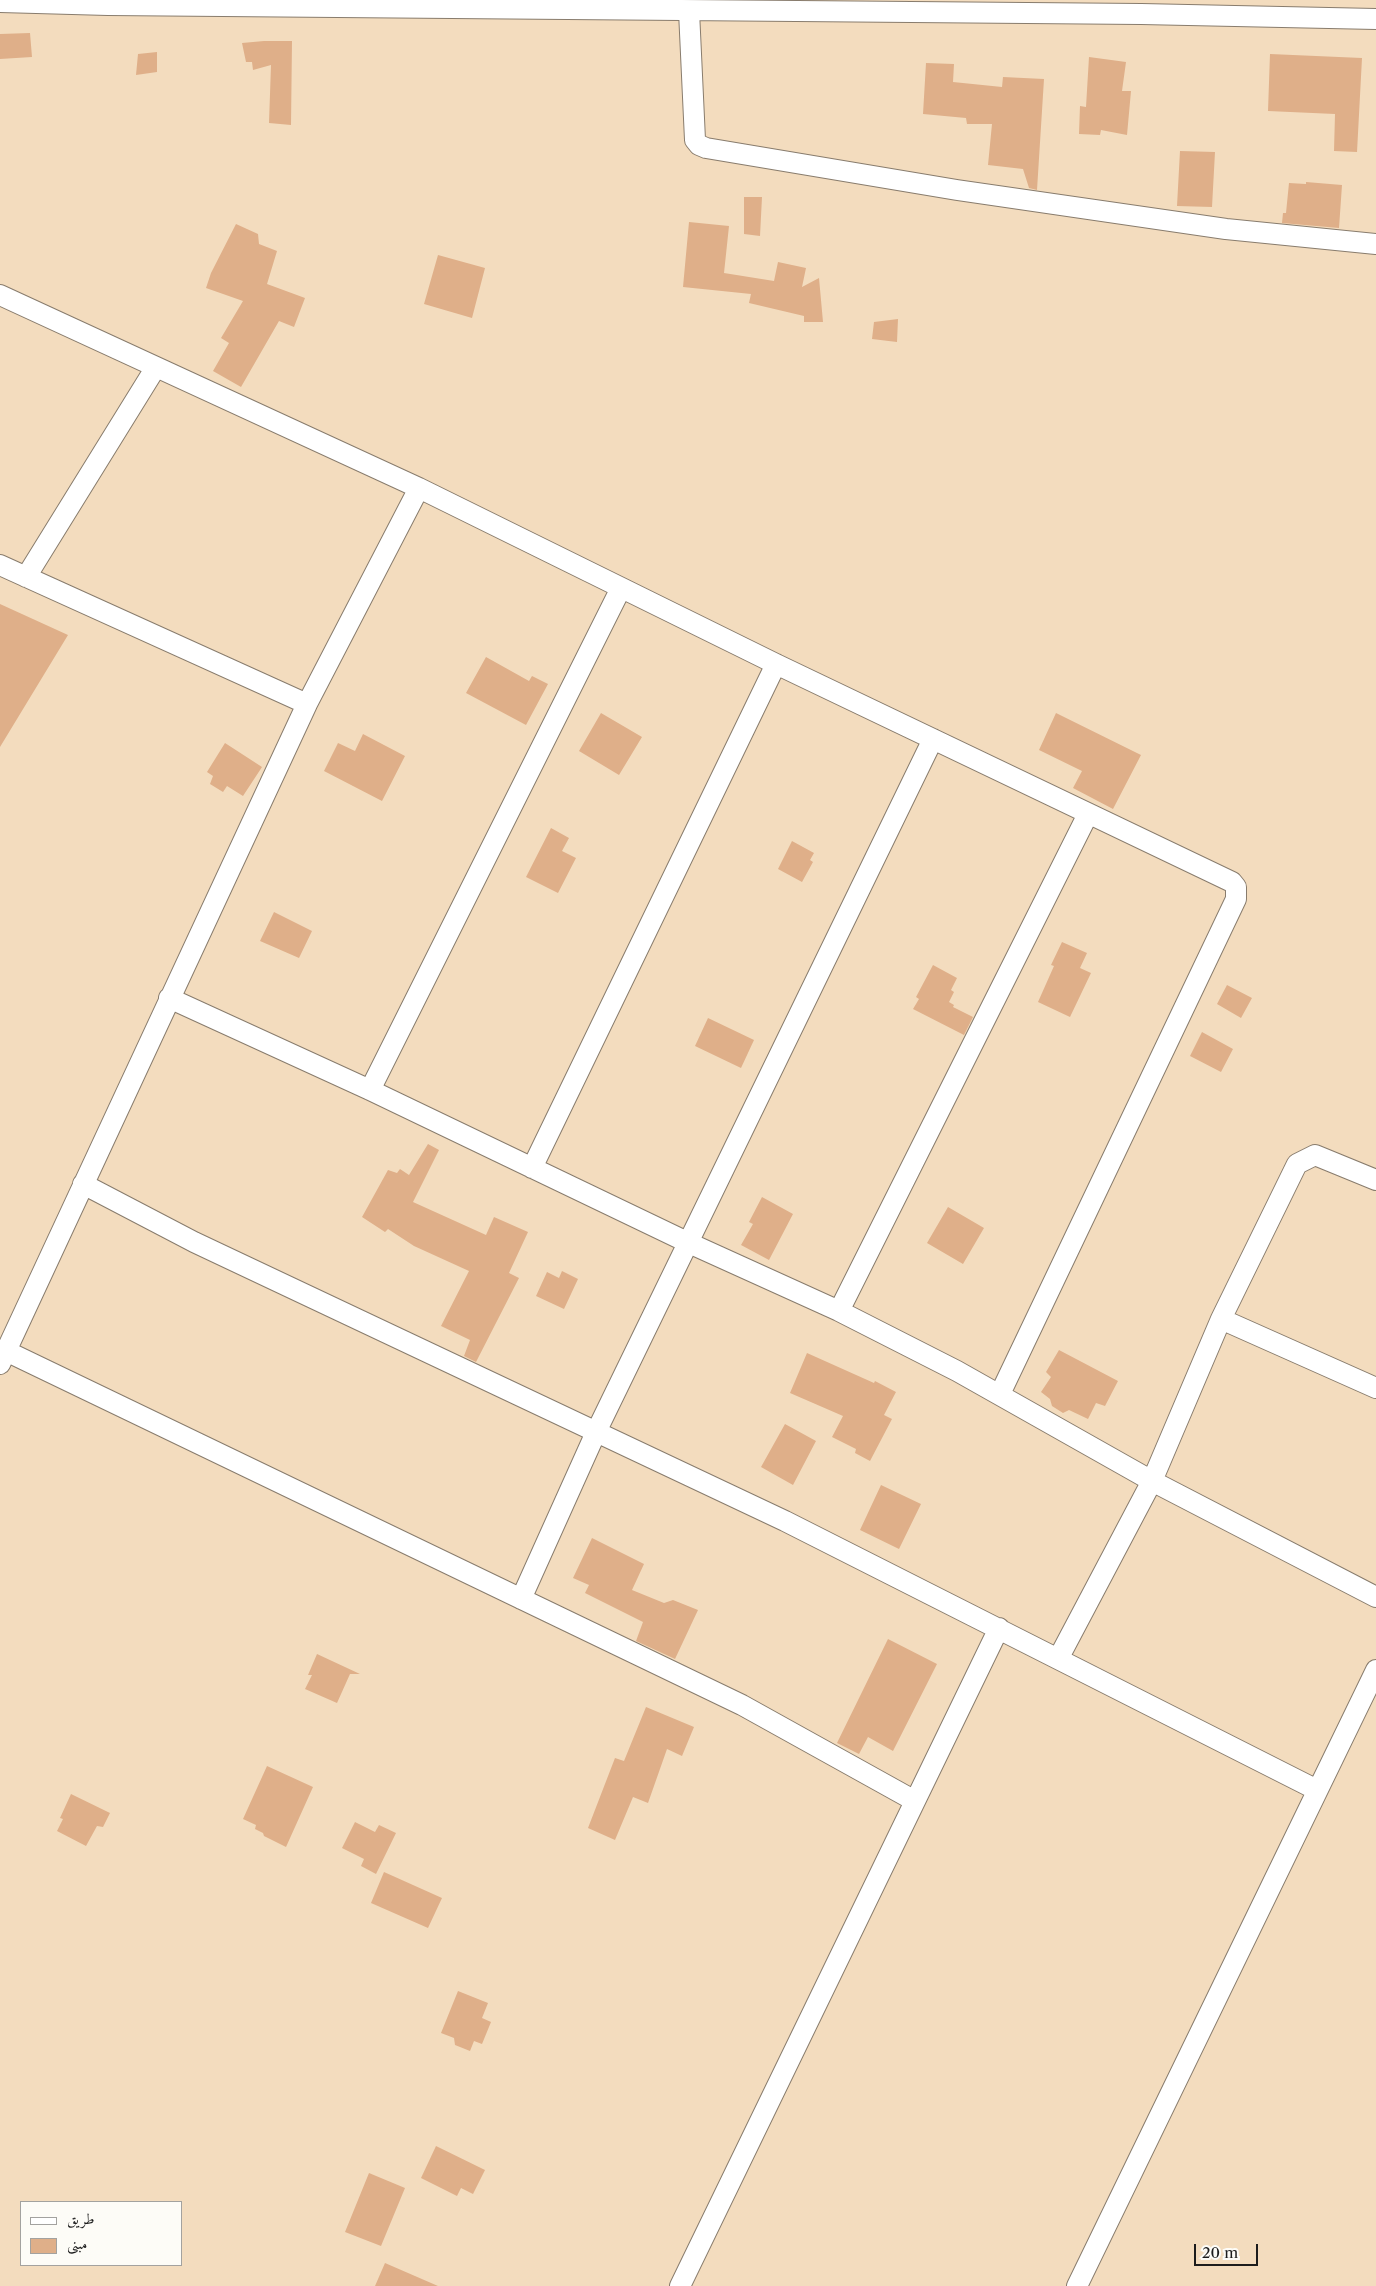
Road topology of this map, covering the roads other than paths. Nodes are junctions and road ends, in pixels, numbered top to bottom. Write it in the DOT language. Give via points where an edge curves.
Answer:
graph roads {
  1 [pos="0,2"];
  2 [pos="689,11"];
  3 [pos="1376,19"];
  4 [pos="1376,244"];
  5 [pos="0,295"];
  6 [pos="156,367"];
  7 [pos="419,488"];
  8 [pos="0,565"];
  9 [pos="26,577"];
  10 [pos="621,588"];
  11 [pos="776,664"];
  12 [pos="307,704"];
  13 [pos="933,740"];
  14 [pos="1088,814"];
  15 [pos="169,998"];
  16 [pos="370,1090"];
  17 [pos="532,1168"];
  18 [pos="1376,1180"];
  19 [pos="82,1184"];
  20 [pos="688,1242"];
  21 [pos="839,1311"];
  22 [pos="1221,1319"];
  23 [pos="3,1357"];
  24 [pos="1376,1388"];
  25 [pos="1000,1394"];
  26 [pos="597,1430"];
  27 [pos="1152,1481"];
  28 [pos="1376,1597"];
  29 [pos="521,1599"];
  30 [pos="999,1628"];
  31 [pos="1058,1659"];
  32 [pos="1376,1670"];
  33 [pos="1317,1790"];
  34 [pos="915,1801"];
  35 [pos="680,2286"];
  36 [pos="1077,2286"];
  1 -- 2 [label="street"];
  2 -- 3 [label="street"];
  2 -- 4 [label="street" via="695,140 706,148 957,190 1197,225"];
  5 -- 6 [label="street"];
  6 -- 7 [label="street"];
  6 -- 9 [label="street"];
  7 -- 10 [label="street"];
  7 -- 12 [label="street"];
  8 -- 9 [label="street"];
  9 -- 12 [label="street"];
  10 -- 11 [label="street"];
  10 -- 16 [label="street"];
  11 -- 13 [label="street"];
  11 -- 17 [label="street"];
  12 -- 15 [label="street"];
  13 -- 14 [label="street"];
  13 -- 20 [label="street"];
  14 -- 21 [label="street"];
  14 -- 25 [label="street" via="1226,878 1236,887 1236,898"];
  15 -- 16 [label="street"];
  15 -- 19 [label="street"];
  16 -- 17 [label="street"];
  17 -- 20 [label="street"];
  18 -- 22 [label="street" via="1315,1156 1297,1164"];
  19 -- 23 [label="street"];
  19 -- 26 [label="street" via="194,1242"];
  20 -- 21 [label="street"];
  20 -- 26 [label="street"];
  21 -- 25 [label="street"];
  22 -- 24 [label="street"];
  22 -- 27 [label="street"];
  23 -- 29 [label="street"];
  25 -- 27 [label="street"];
  26 -- 29 [label="street"];
  26 -- 30 [label="street"];
  27 -- 28 [label="street"];
  27 -- 31 [label="street"];
  29 -- 34 [label="street" via="742,1705"];
  30 -- 31 [label="street"];
  30 -- 34 [label="street"];
  31 -- 33 [label="street"];
  32 -- 33 [label="street"];
  33 -- 36 [label="street"];
  34 -- 35 [label="street"];
}
